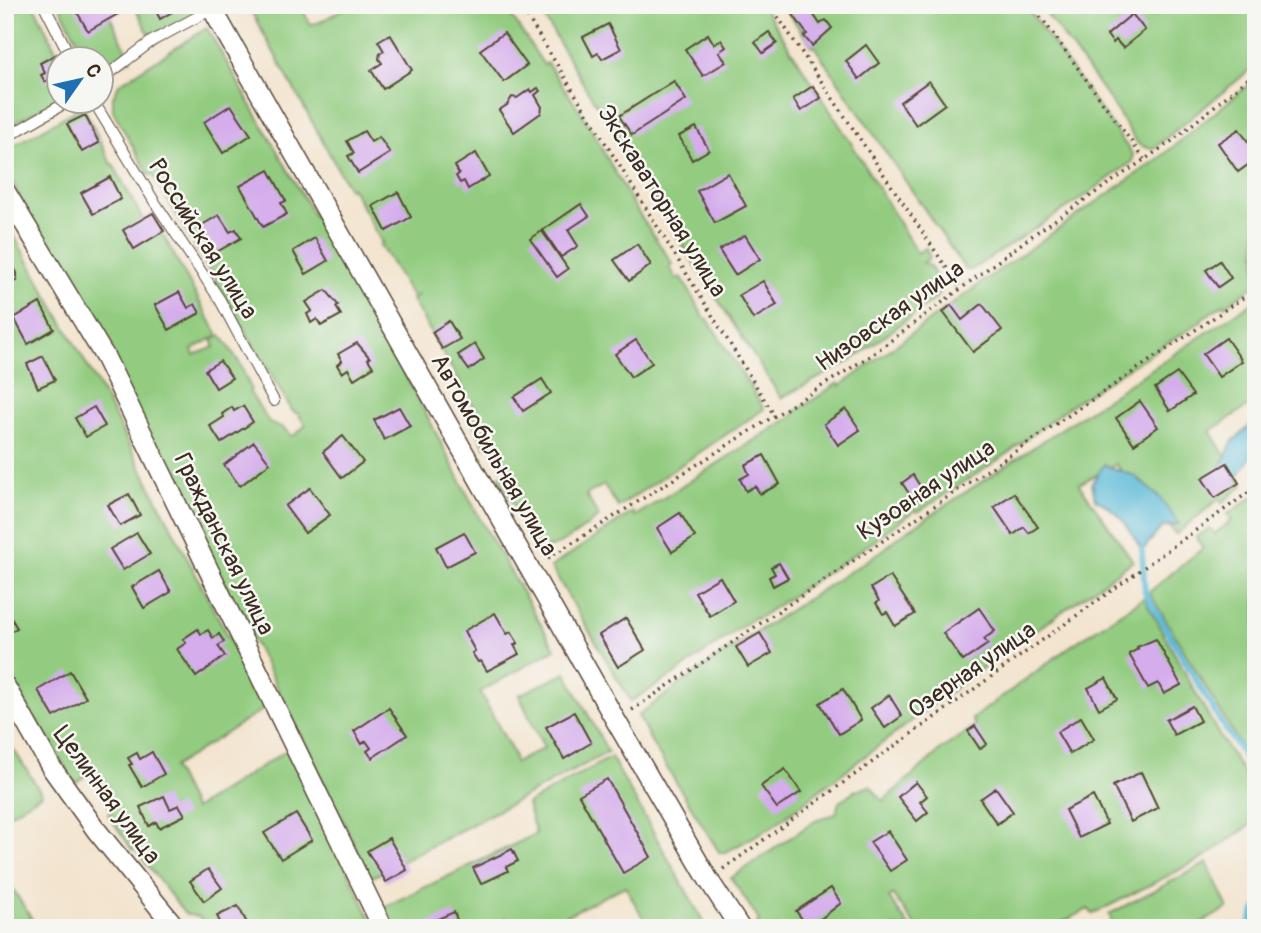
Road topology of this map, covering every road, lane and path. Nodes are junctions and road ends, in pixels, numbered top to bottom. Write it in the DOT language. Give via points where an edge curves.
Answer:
graph roads {
  1 [pos="44,5"];
  2 [pos="520,5"];
  3 [pos="1032,5"];
  4 [pos="770,6"];
  5 [pos="211,7"];
  6 [pos="65,46"];
  7 [pos="116,68"];
  8 [pos="1256,72"];
  9 [pos="46,114"];
  10 [pos="102,116"];
  11 [pos="5,138"];
  12 [pos="1144,160"];
  13 [pos="5,191"];
  14 [pos="960,289"];
  15 [pos="1256,289"];
  16 [pos="274,401"];
  17 [pos="774,415"];
  18 [pos="1256,487"];
  19 [pos="531,569"];
  20 [pos="5,686"];
  21 [pos="616,721"];
  22 [pos="708,879"];
  23 [pos="176,928"];
  24 [pos="383,928"];
  25 [pos="740,928"];
  1 -- 6 [label="lane"];
  2 -- 17 [label="path, Экскаваторная улица"];
  3 -- 12 [label="path"];
  4 -- 14 [label="path"];
  5 -- 7 [label="lane"];
  5 -- 19 [label="street, Автомобильная улица"];
  8 -- 12 [label="path, Низовская улица"];
  9 -- 11 [label="lane"];
  10 -- 16 [label="lane, Российская улица" via="220,300"];
  12 -- 14 [label="path, Низовская улица"];
  13 -- 24 [label="street, Гражданская улица" via="105,357"];
  14 -- 17 [label="path, Низовская улица" via="870,356"];
  15 -- 21 [label="path, Кузовная улица"];
  17 -- 19 [label="path, Низовская улица"];
  18 -- 22 [label="path, Озерная улица"];
  19 -- 21 [label="street, Автомобильная улица"];
  20 -- 23 [label="street, Целинная улица" via="51,767"];
  21 -- 22 [label="street, Автомобильная улица"];
  22 -- 25 [label="street, Автомобильная улица"];
}
